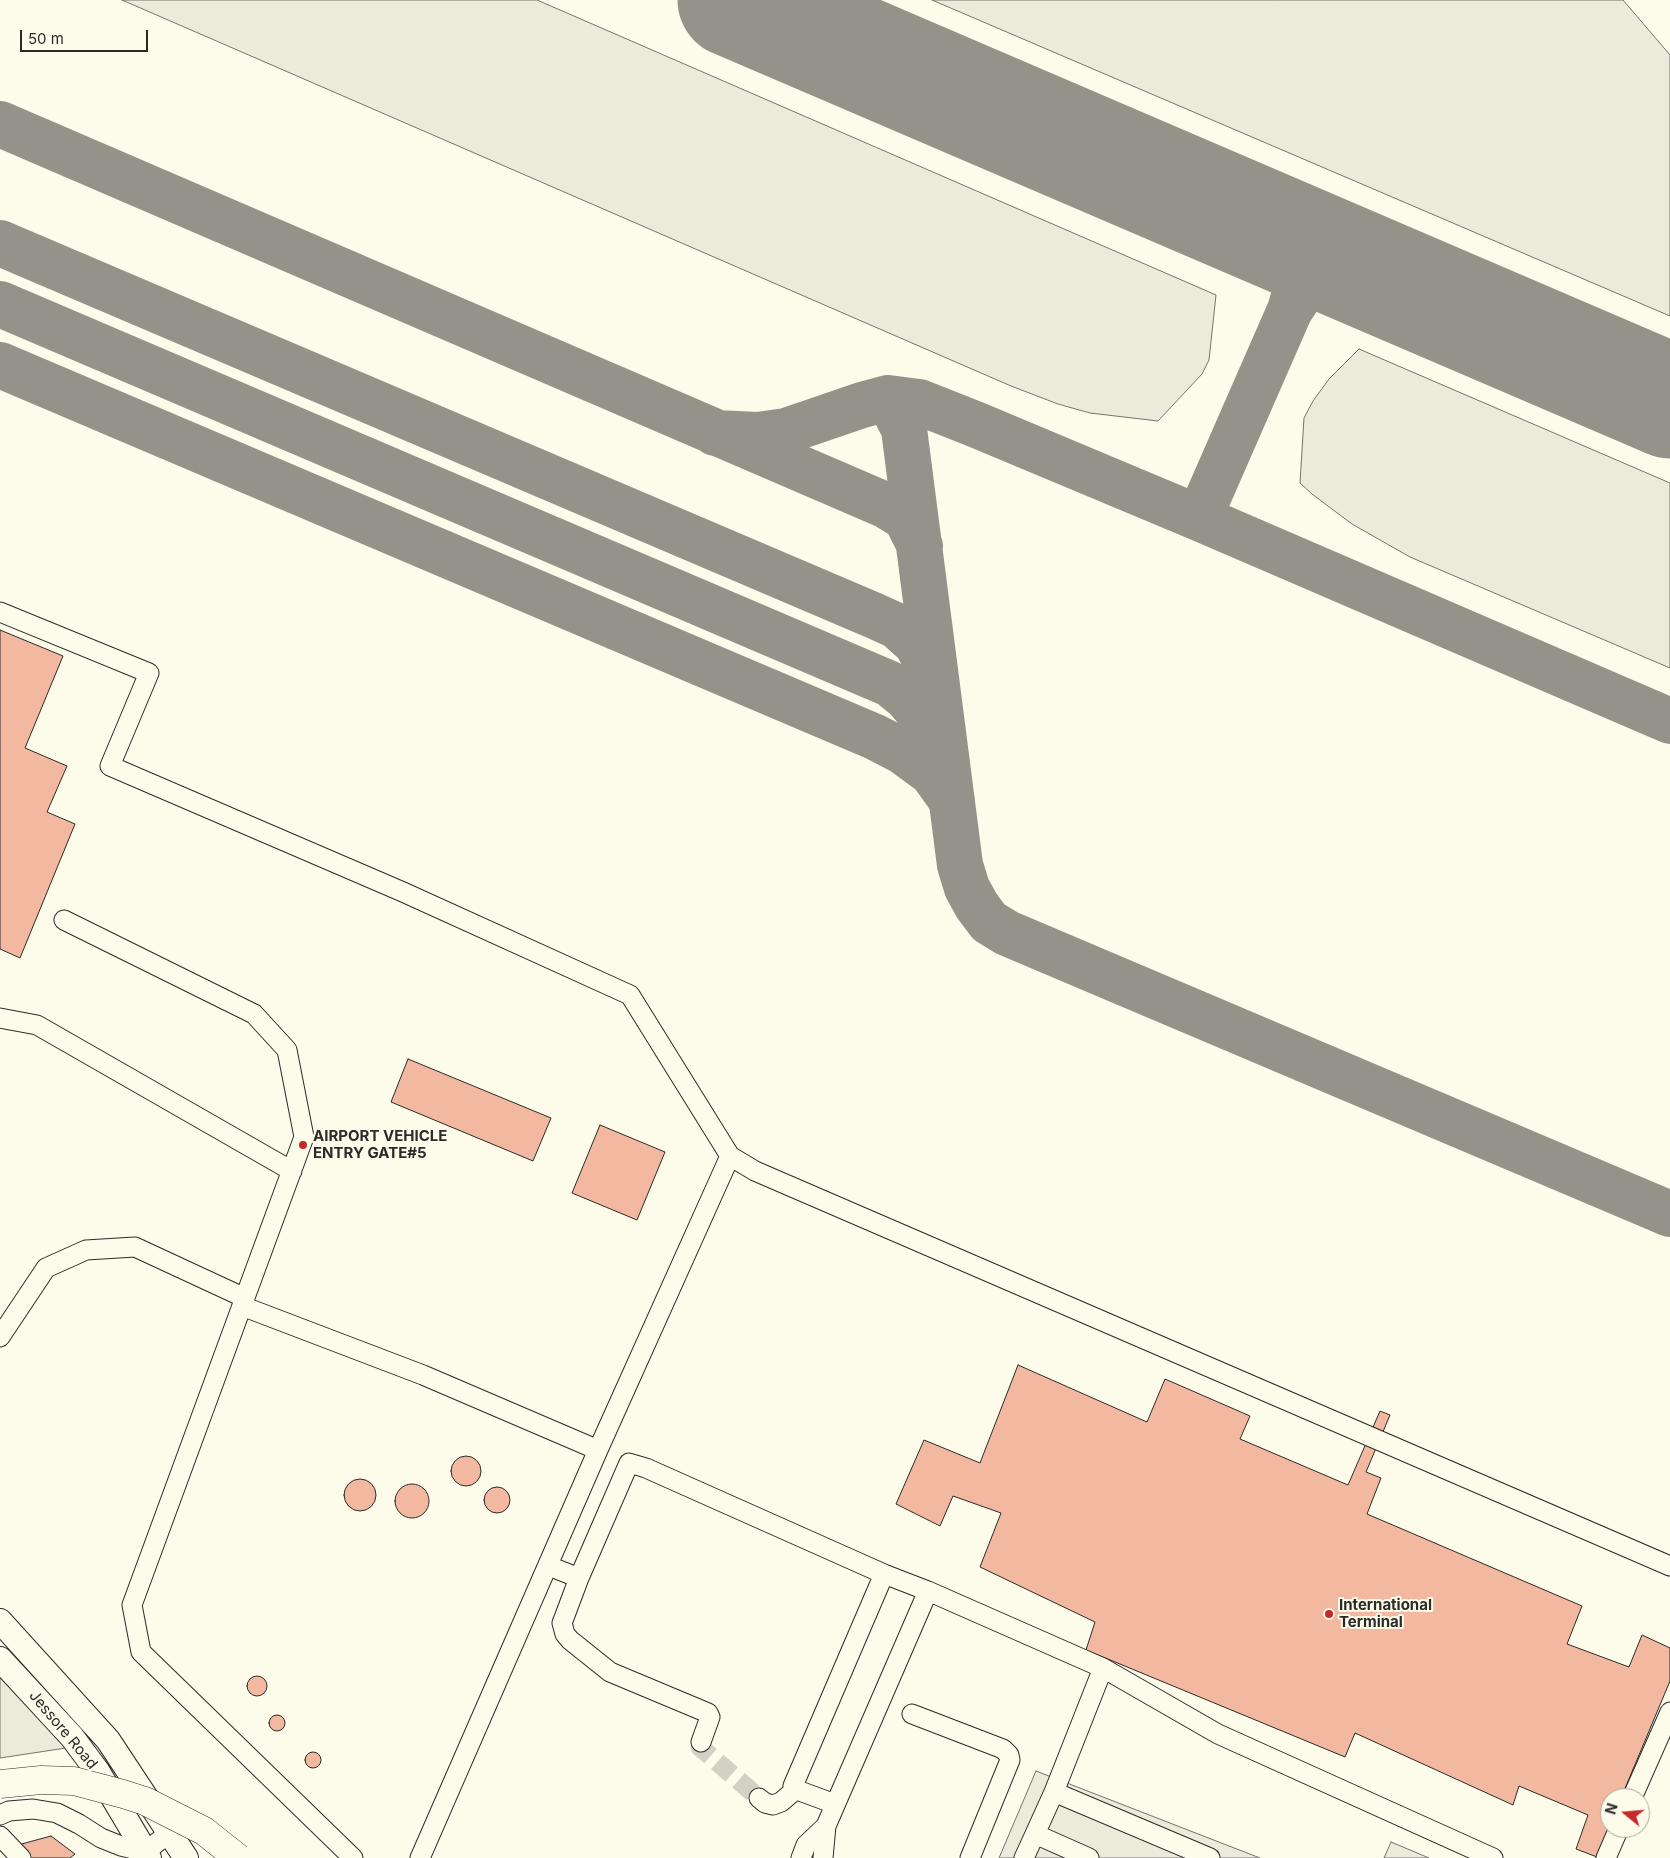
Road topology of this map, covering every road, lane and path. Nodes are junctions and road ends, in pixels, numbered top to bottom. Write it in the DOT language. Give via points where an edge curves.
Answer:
graph roads {
  1 [pos="0,612"];
  2 [pos="64,920"];
  3 [pos="0,1018"];
  4 [pos="730,1156"];
  5 [pos="292,1171"];
  6 [pos="243,1302"];
  7 [pos="0,1337"];
  8 [pos="598,1450"];
  9 [pos="549,1566"];
  10 [pos="1670,1566"];
  11 [pos="884,1574"];
  12 [pos="579,1578"];
  13 [pos="928,1591"];
  14 [pos="0,1621"];
  15 [pos="0,1659"];
  16 [pos="1103,1668"];
  17 [pos="1670,1712"];
  18 [pos="912,1714"];
  19 [pos="701,1742"];
  20 [pos="0,1784"];
  21 [pos="1636,1788"];
  22 [pos="795,1790"];
  23 [pos="1054,1792"];
  24 [pos="760,1798"];
  25 [pos="835,1804"];
  26 [pos="0,1814"];
  27 [pos="826,1826"];
  28 [pos="169,1832"];
  29 [pos="1035,1834"];
  30 [pos="0,1836"];
  31 [pos="1615,1838"];
  32 [pos="147,1855"];
  33 [pos="21,1858"];
  34 [pos="186,1858"];
  35 [pos="238,1858"];
  36 [pos="353,1858"];
  37 [pos="420,1858"];
  38 [pos="801,1858"];
  39 [pos="823,1858"];
  40 [pos="970,1858"];
  41 [pos="1024,1858"];
  42 [pos="1089,1858"];
  43 [pos="1210,1858"];
  44 [pos="1493,1858"];
  45 [pos="1606,1858"];
  1 -- 4 [label="street" via="149,672 110,766 403,892 630,995"];
  2 -- 5 [label="street" via="254,1014 287,1050 304,1137"];
  3 -- 5 [label="street" via="37,1025"];
  4 -- 8 [label="street"];
  4 -- 10 [label="street" via="755,1172"];
  5 -- 6 [label="street"];
  6 -- 7 [label="street" via="135,1247 86,1250 46,1268"];
  6 -- 8 [label="street"];
  6 -- 36 [label="street" via="132,1605 141,1652"];
  8 -- 9 [label="street"];
  9 -- 12 [label="street"];
  9 -- 37 [label="street"];
  11 -- 12 [label="street" via="629,1463"];
  11 -- 13 [label="street"];
  11 -- 22 [label="street" via="793,1786"];
  12 -- 19 [label="street" via="562,1623 565,1634 610,1672 708,1714"];
  13 -- 16 [label="street"];
  13 -- 25 [label="street"];
  14 -- 28 [label="main road" via="108,1740"];
  15 -- 32 [label="main road, Jessore Road" via="72,1737 98,1772"];
  16 -- 23 [label="street"];
  16 -- 44 [label="street" via="1218,1734"];
  17 -- 21 [label="street"];
  18 -- 40 [label="street" via="1003,1749 1008,1755 1010,1760"];
  20 -- 35 [label="highway, bridge" via="74,1781 123,1794 145,1801 204,1832"];
  22 -- 24 [label="street" via="773,1805"];
  22 -- 25 [label="street"];
  23 -- 29 [label="street"];
  23 -- 43 [label="street"];
  25 -- 27 [label="street"];
  26 -- 32 [label="street" via="32,1809 57,1813 101,1838"];
  27 -- 38 [label="street" via="806,1845"];
  27 -- 39 [label="street"];
  28 -- 32 [label="street"];
  28 -- 34 [label="main road"];
  29 -- 41 [label="street"];
  29 -- 42 [label="street"];
  30 -- 33 [label="street"];
  31 -- 45 [label="street"];
}
